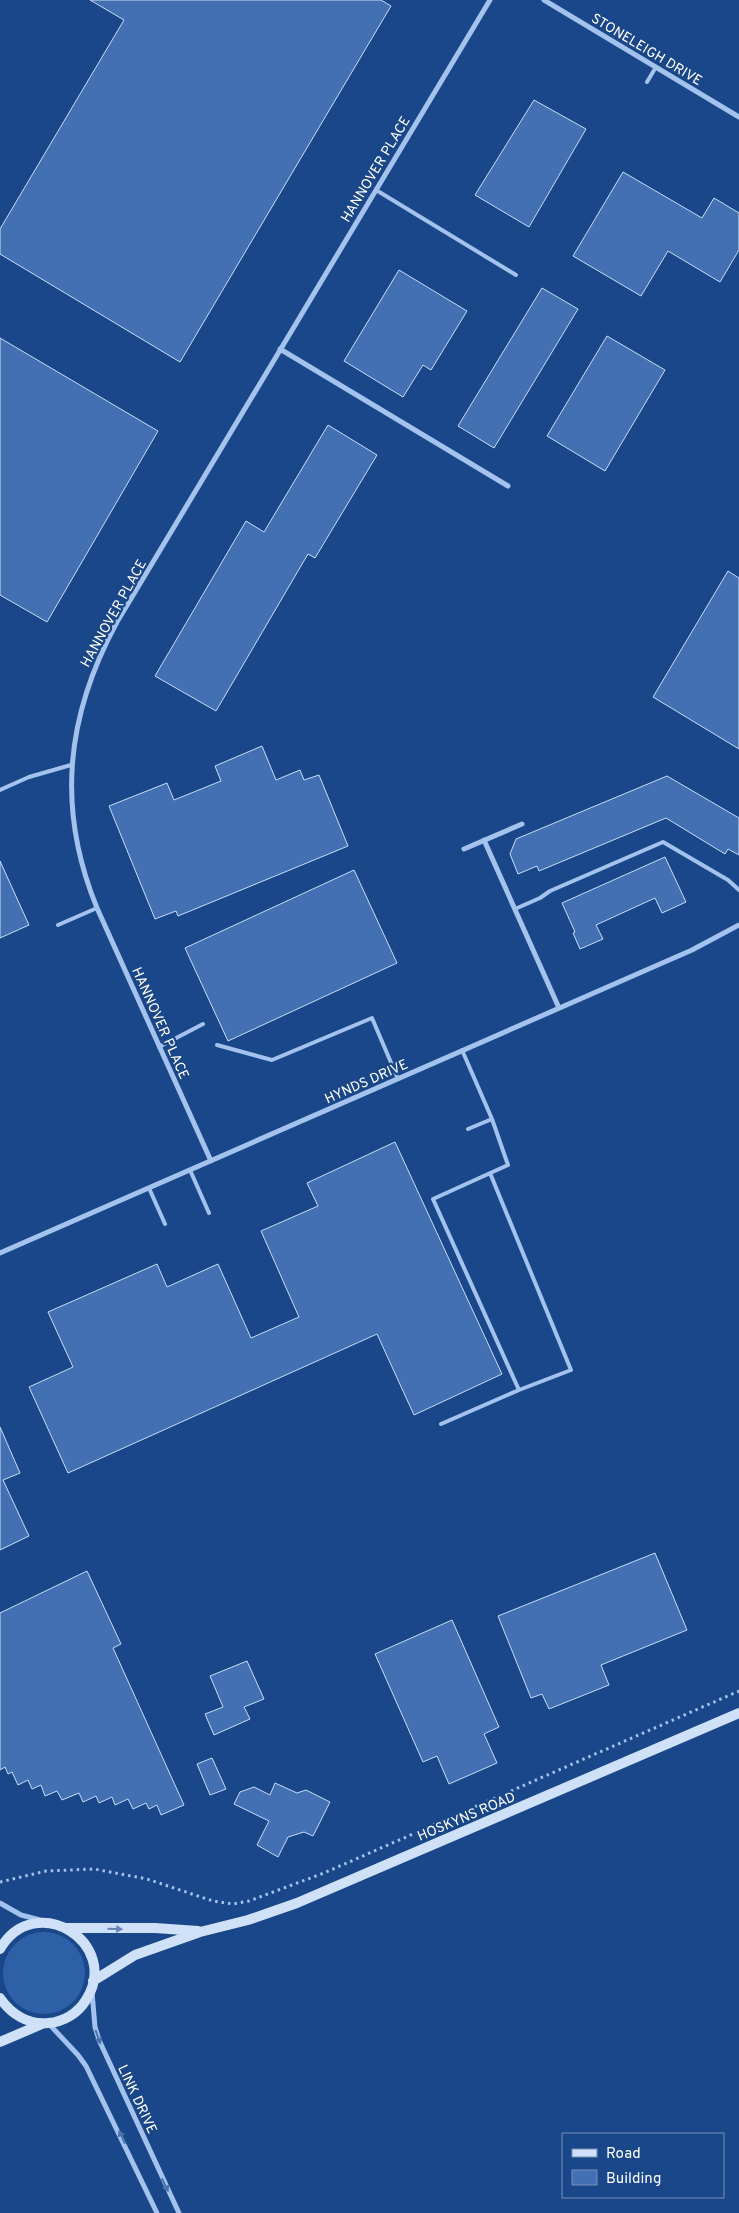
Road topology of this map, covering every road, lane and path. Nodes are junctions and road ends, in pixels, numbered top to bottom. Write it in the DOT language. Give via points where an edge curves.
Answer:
graph roads {
  1 [pos="490,0"];
  2 [pos="544,0"];
  3 [pos="656,67"];
  4 [pos="647,82"];
  5 [pos="739,117"];
  6 [pos="376,190"];
  7 [pos="516,275"];
  8 [pos="280,350"];
  9 [pos="508,486"];
  10 [pos="71,765"];
  11 [pos="0,790"];
  12 [pos="522,824"];
  13 [pos="484,840"];
  14 [pos="464,850"];
  15 [pos="739,890"];
  16 [pos="97,908"];
  17 [pos="515,909"];
  18 [pos="58,925"];
  19 [pos="739,925"];
  20 [pos="559,1008"];
  21 [pos="203,1024"];
  22 [pos="217,1045"];
  23 [pos="159,1047"];
  24 [pos="462,1050"];
  25 [pos="398,1079"];
  26 [pos="492,1119"];
  27 [pos="468,1129"];
  28 [pos="211,1161"];
  29 [pos="190,1170"];
  30 [pos="490,1173"];
  31 [pos="149,1188"];
  32 [pos="209,1213"];
  33 [pos="165,1224"];
  34 [pos="0,1253"];
  35 [pos="519,1390"];
  36 [pos="441,1424"];
  37 [pos="739,1691"];
  38 [pos="739,1713"];
  39 [pos="0,1882"];
  40 [pos="0,1903"];
  41 [pos="49,1923"];
  42 [pos="66,1928"];
  43 [pos="200,1932"];
  44 [pos="0,1948"];
  45 [pos="92,1985"];
  46 [pos="0,1998"];
  47 [pos="46,2023"];
  48 [pos="0,2042"];
  49 [pos="157,2213"];
  50 [pos="179,2213"];
  1 -- 6 [label="street, HANNOVER PLACE"];
  2 -- 3 [label="street, STONELEIGH DRIVE"];
  3 -- 4 [label="lane"];
  3 -- 5 [label="street, STONELEIGH DRIVE"];
  6 -- 7 [label="lane"];
  6 -- 8 [label="street, HANNOVER PLACE"];
  8 -- 9 [label="street"];
  8 -- 10 [label="street, HANNOVER PLACE" via="96,662 83,700"];
  10 -- 11 [label="lane" via="29,777"];
  10 -- 16 [label="street, HANNOVER PLACE" via="76,843"];
  12 -- 13 [label="street"];
  13 -- 14 [label="street"];
  13 -- 17 [label="street"];
  15 -- 17 [label="lane" via="728,880 663,842"];
  16 -- 18 [label="lane"];
  16 -- 23 [label="street, HANNOVER PLACE"];
  17 -- 20 [label="street"];
  19 -- 20 [label="street, HYNDS DRIVE" via="692,950"];
  20 -- 24 [label="street, HYNDS DRIVE"];
  21 -- 23 [label="lane"];
  22 -- 25 [label="lane" via="272,1060 372,1018"];
  23 -- 28 [label="street, HANNOVER PLACE"];
  24 -- 25 [label="street, HYNDS DRIVE"];
  24 -- 26 [label="lane"];
  25 -- 28 [label="street, HYNDS DRIVE"];
  26 -- 27 [label="lane"];
  26 -- 30 [label="lane" via="508,1165"];
  28 -- 29 [label="street, HYNDS DRIVE"];
  29 -- 31 [label="street, HYNDS DRIVE"];
  29 -- 32 [label="lane"];
  30 -- 35 [label="lane" via="571,1370"];
  30 -- 35 [label="lane" via="433,1199"];
  31 -- 33 [label="lane"];
  31 -- 34 [label="street, HYNDS DRIVE"];
  35 -- 36 [label="lane"];
  37 -- 39 [label="path" via="324,1873 249,1901 233,1904 213,1901 147,1879 94,1869 46,1871"];
  38 -- 43 [label="main road, HOSKYNS ROAD" via="316,1895 273,1912"];
  40 -- 41 [label="street" via="21,1915"];
  41 -- 42 [label="main road"];
  41 -- 44 [label="main road" via="23,1927"];
  42 -- 43 [label="main road, HOSKYNS ROAD, one-way" via="155,1928"];
  42 -- 45 [label="main road" via="80,1938 89,1951 94,1966"];
  43 -- 45 [label="main road, HOSKYNS ROAD" via="135,1955"];
  45 -- 47 [label="main road" via="84,2003 75,2012 64,2019"];
  45 -- 50 [label="street, LINK DRIVE, one-way" via="99,2040"];
  46 -- 47 [label="main road" via="20,2017"];
  47 -- 48 [label="main road"];
  49 -- 47 [label="street, one-way" via="86,2066"];
}
